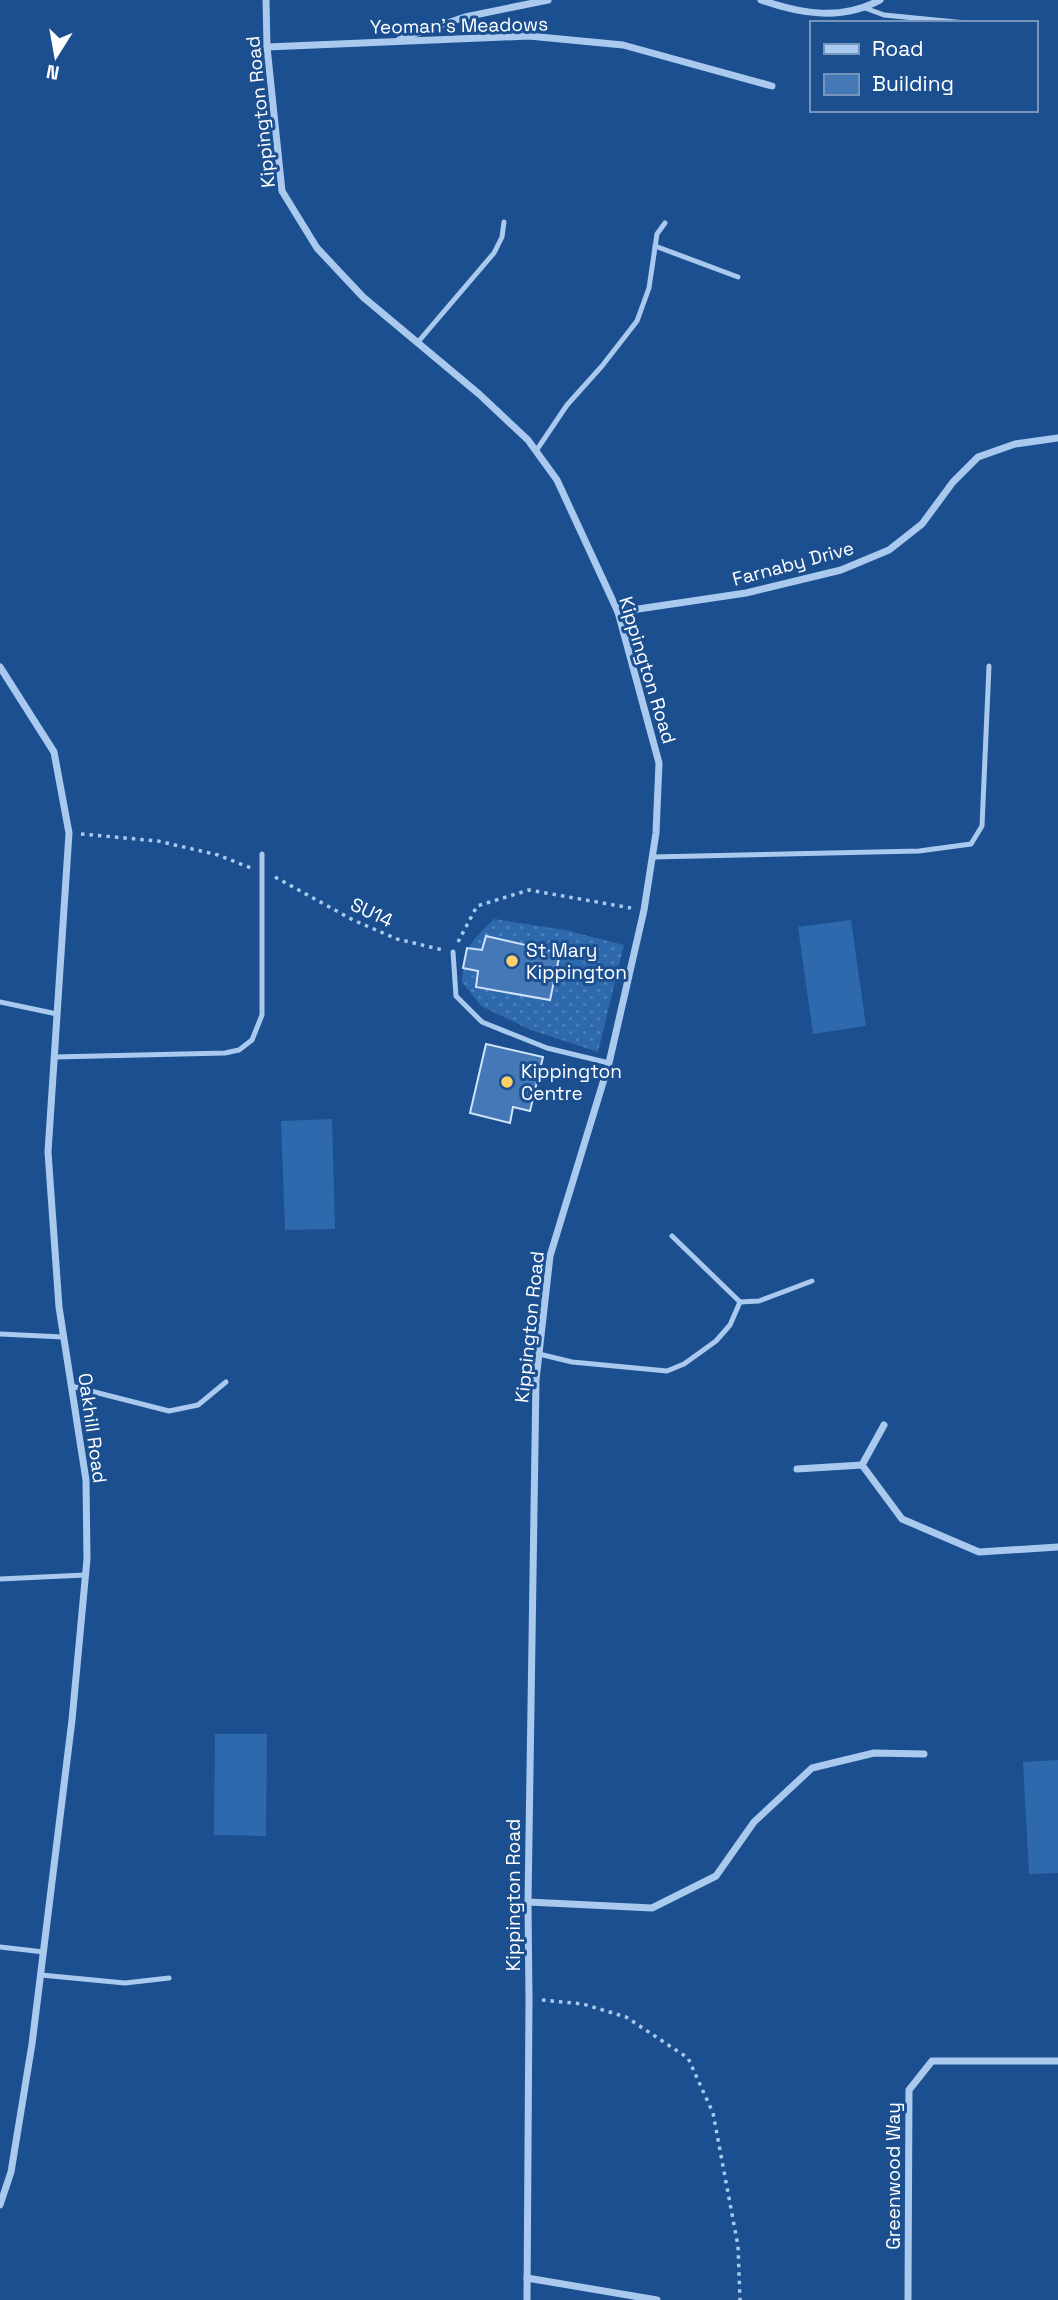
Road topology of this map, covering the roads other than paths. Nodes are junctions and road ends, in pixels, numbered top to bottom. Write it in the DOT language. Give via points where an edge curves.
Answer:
graph roads {
  1 [pos="265,0"];
  2 [pos="548,0"];
  3 [pos="761,0"];
  4 [pos="880,0"];
  5 [pos="865,8"];
  6 [pos="946,21"];
  7 [pos="390,42"];
  8 [pos="267,47"];
  9 [pos="772,86"];
  10 [pos="504,222"];
  11 [pos="665,223"];
  12 [pos="655,246"];
  13 [pos="738,277"];
  14 [pos="418,342"];
  15 [pos="1058,438"];
  16 [pos="536,451"];
  17 [pos="618,612"];
  18 [pos="989,666"];
  19 [pos="0,667"];
  20 [pos="262,854"];
  21 [pos="652,857"];
  22 [pos="453,953"];
  23 [pos="0,1002"];
  24 [pos="57,1014"];
  25 [pos="54,1057"];
  26 [pos="608,1063"];
  27 [pos="672,1236"];
  28 [pos="812,1281"];
  29 [pos="740,1302"];
  30 [pos="0,1334"];
  31 [pos="63,1337"];
  32 [pos="539,1354"];
  33 [pos="226,1382"];
  34 [pos="71,1386"];
  35 [pos="884,1425"];
  36 [pos="862,1465"];
  37 [pos="797,1469"];
  38 [pos="1058,1547"];
  39 [pos="85,1575"];
  40 [pos="0,1579"];
  41 [pos="925,1754"];
  42 [pos="528,1902"];
  43 [pos="0,1947"];
  44 [pos="44,1952"];
  45 [pos="41,1975"];
  46 [pos="169,1978"];
  47 [pos="1058,2061"];
  48 [pos="0,2205"];
  49 [pos="527,2278"];
  50 [pos="527,2300"];
  51 [pos="657,2300"];
  52 [pos="908,2300"];
  1 -- 8 [label="street, Kippington Road"];
  2 -- 7 [label="street" via="465,17"];
  3 -- 5 [label="street" via="791,10 838,14"];
  4 -- 5 [label="street"];
  5 -- 6 [label="lane" via="884,15"];
  7 -- 8 [label="street, Yeoman's Meadows"];
  7 -- 9 [label="street, Yeoman's Meadows" via="528,36 623,44"];
  8 -- 14 [label="street, Kippington Road" via="282,191 317,248 363,297"];
  10 -- 14 [label="lane" via="494,253"];
  11 -- 12 [label="lane"];
  12 -- 13 [label="lane"];
  12 -- 16 [label="lane" via="649,288 637,321 567,405"];
  14 -- 16 [label="street, Kippington Road"];
  15 -- 17 [label="street, Farnaby Drive" via="1015,444 978,457 922,524 889,550 841,570 746,593"];
  16 -- 17 [label="street, Kippington Road" via="557,480"];
  17 -- 21 [label="street, Kippington Road" via="659,762"];
  18 -- 21 [label="lane" via="982,826 971,845 919,851"];
  19 -- 24 [label="street, Oakhill Road" via="54,752 69,833"];
  20 -- 25 [label="lane" via="262,1015 252,1040 225,1053"];
  21 -- 26 [label="street, Kippington Road" via="645,910"];
  22 -- 26 [label="lane" via="456,996 482,1022 547,1048"];
  23 -- 24 [label="lane"];
  24 -- 25 [label="street, Oakhill Road"];
  25 -- 31 [label="street, Oakhill Road" via="48,1152"];
  26 -- 32 [label="street, Kippington Road" via="551,1255"];
  27 -- 29 [label="lane"];
  28 -- 29 [label="lane" via="759,1301"];
  29 -- 32 [label="lane" via="730,1325 716,1341 667,1371 572,1362"];
  30 -- 31 [label="lane"];
  31 -- 34 [label="street, Oakhill Road"];
  32 -- 42 [label="street, Kippington Road"];
  33 -- 34 [label="lane" via="198,1405 169,1411"];
  34 -- 39 [label="street, Oakhill Road" via="86,1480"];
  35 -- 36 [label="street"];
  36 -- 37 [label="street"];
  36 -- 38 [label="street" via="902,1519 979,1552"];
  39 -- 40 [label="lane"];
  39 -- 44 [label="street, Oakhill Road"];
  41 -- 42 [label="street" via="874,1753 812,1768 754,1822 716,1876 652,1908"];
  42 -- 49 [label="street, Kippington Road"];
  43 -- 44 [label="lane"];
  44 -- 45 [label="street, Oakhill Road"];
  45 -- 46 [label="lane" via="125,1983"];
  45 -- 48 [label="street, Oakhill Road" via="11,2172"];
  47 -- 52 [label="street, Greenwood Way" via="932,2061 909,2090"];
  49 -- 50 [label="street, Kippington Road"];
  49 -- 51 [label="street"];
}
